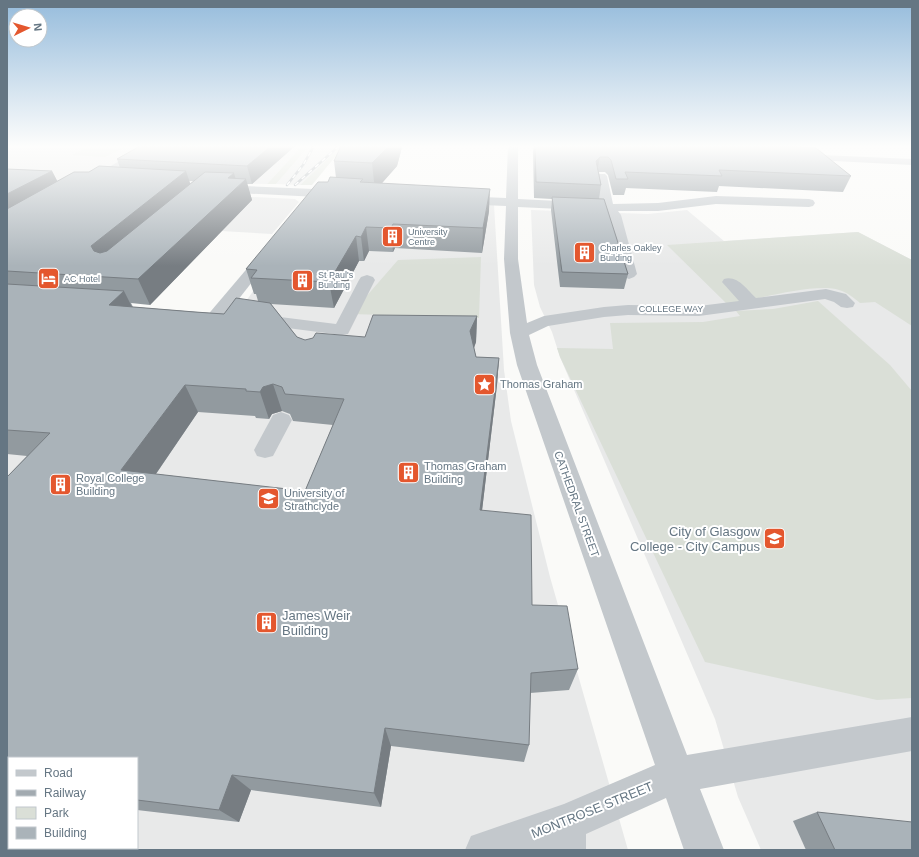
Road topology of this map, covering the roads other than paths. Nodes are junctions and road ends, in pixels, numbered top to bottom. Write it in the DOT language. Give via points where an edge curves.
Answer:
graph roads {
  1 [pos="84,186"];
  2 [pos="513,186"];
  3 [pos="603,186"];
  4 [pos="80,188"];
  5 [pos="208,188"];
  6 [pos="347,195"];
  7 [pos="450,200"];
  8 [pos="513,203"];
  9 [pos="809,203"];
  10 [pos="607,207"];
  11 [pos="274,244"];
  12 [pos="629,274"];
  13 [pos="367,280"];
  14 [pos="730,282"];
  15 [pos="847,303"];
  16 [pos="752,304"];
  17 [pos="327,328"];
  18 [pos="519,333"];
  19 [pos="318,347"];
  20 [pos="281,420"];
  21 [pos="265,450"];
  22 [pos="912,734"];
  23 [pos="676,775"];
  24 [pos="566,836"];
  25 [pos="485,850"];
  26 [pos="704,850"];
  1 -- 4 [label="street"];
  2 -- 8 [label="street, CATHEDRAL STREET"];
  3 -- 10 [label="street"];
  5 -- 6 [label="street" via="311,199"];
  7 -- 8 [label="street"];
  8 -- 10 [label="street"];
  8 -- 18 [label="street, CATHEDRAL STREET" via="511,258"];
  9 -- 10 [label="street" via="716,200 645,208"];
  10 -- 12 [label="street" via="614,215"];
  11 -- 17 [label="street" via="209,315"];
  13 -- 17 [label="street" via="342,330"];
  14 -- 16 [label="street"];
  15 -- 16 [label="street, COLLEGE WAY" via="826,294"];
  16 -- 18 [label="street, COLLEGE WAY" via="699,310 612,311 544,321"];
  17 -- 19 [label="street"];
  18 -- 23 [label="street, CATHEDRAL STREET" via="526,365"];
  20 -- 21 [label="street"];
  22 -- 23 [label="street, MONTROSE STREET"];
  23 -- 24 [label="street, MONTROSE STREET"];
  23 -- 26 [label="street, CATHEDRAL STREET"];
  24 -- 25 [label="street, MONTROSE STREET"];
}
